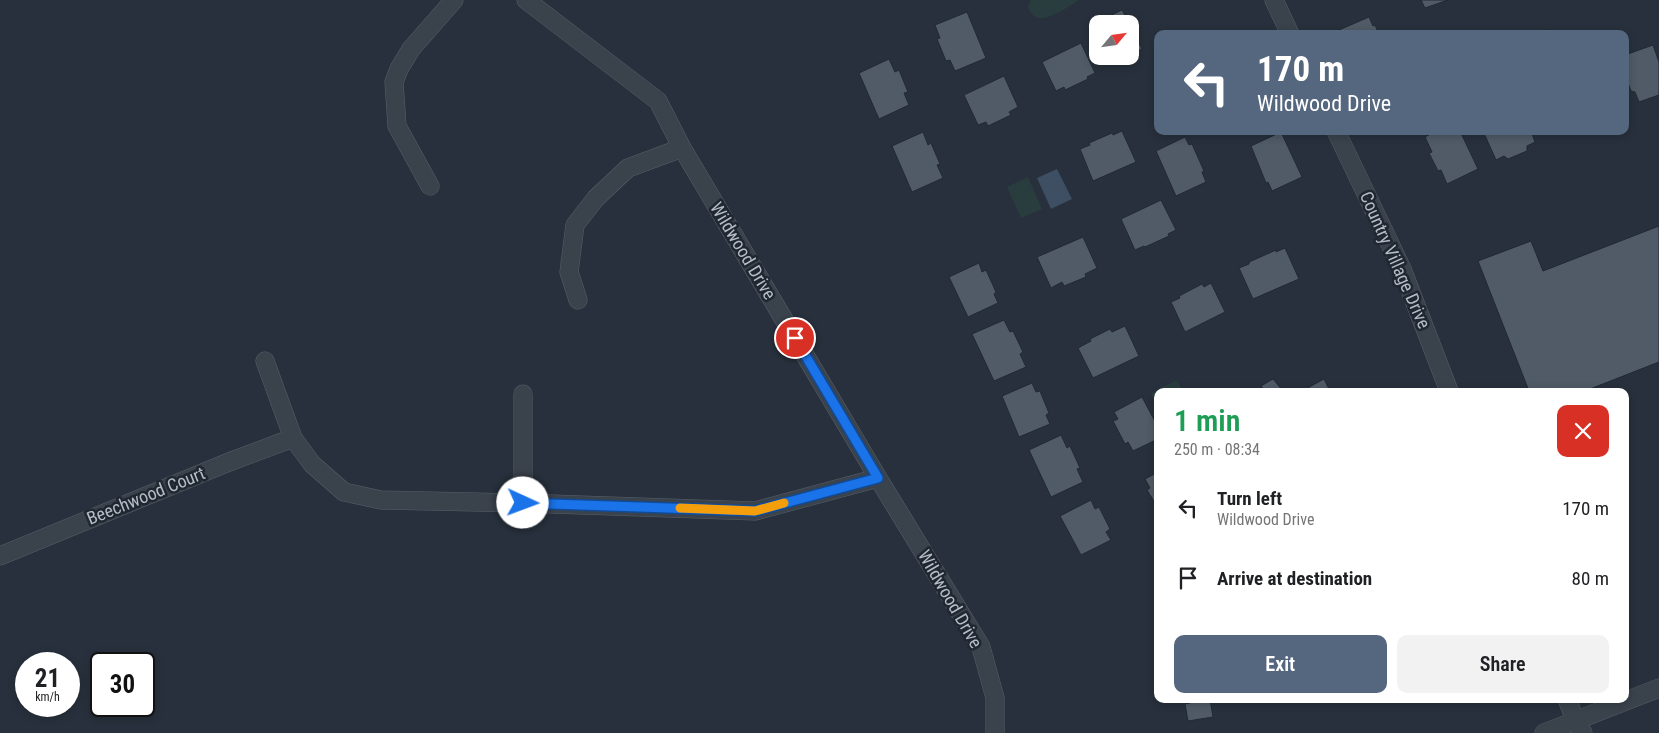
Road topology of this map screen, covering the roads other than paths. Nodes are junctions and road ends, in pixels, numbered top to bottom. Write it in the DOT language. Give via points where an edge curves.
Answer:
graph roads {
  1 [pos="454,0"];
  2 [pos="526,0"];
  3 [pos="1274,0"];
  4 [pos="1288,30"];
  5 [pos="1338,135"];
  6 [pos="682,148"];
  7 [pos="430,186"];
  8 [pos="578,300"];
  9 [pos="265,361"];
  10 [pos="1448,388"];
  11 [pos="523,394"];
  12 [pos="293,438"];
  13 [pos="878,478"];
  14 [pos="523,503"];
  15 [pos="0,556"];
  16 [pos="1659,688"];
  17 [pos="1569,703"];
  18 [pos="1629,703"];
  19 [pos="1629,703"];
  20 [pos="1580,727"];
  21 [pos="995,733"];
  22 [pos="1544,733"];
  1 -- 7 [label="street" via="411,49 394,82 397,126"];
  2 -- 6 [label="street, Wildwood Drive" via="658,101"];
  3 -- 4 [label="street"];
  5 -- 10 [label="street, Country Village Drive" via="1402,270"];
  6 -- 8 [label="street" via="628,168 596,198 575,225 569,272"];
  6 -- 13 [label="street, Wildwood Drive"];
  9 -- 12 [label="street"];
  11 -- 14 [label="street"];
  12 -- 14 [label="street" via="312,464 344,492 381,500"];
  12 -- 15 [label="street, Beechwood Court"];
  13 -- 14 [label="street" via="755,511"];
  13 -- 21 [label="street, Wildwood Drive" via="980,647 995,698"];
  16 -- 19 [label="street"];
  17 -- 20 [label="street"];
  18 -- 20 [label="street"];
  20 -- 22 [label="street"];
}
